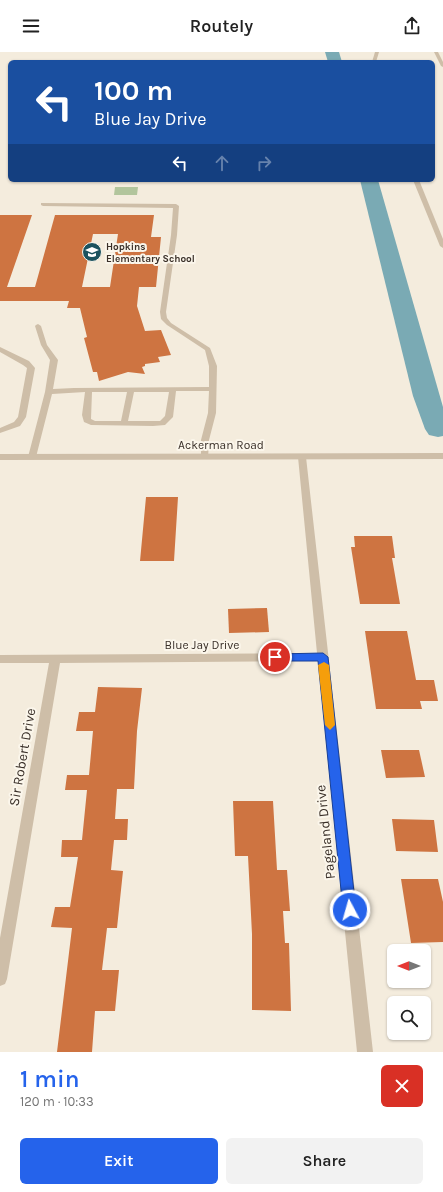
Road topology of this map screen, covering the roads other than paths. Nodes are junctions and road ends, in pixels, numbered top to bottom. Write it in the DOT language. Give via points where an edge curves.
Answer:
graph roads {
  1 [pos="436,52"];
  2 [pos="443,66"];
  3 [pos="417,182"];
  4 [pos="43,204"];
  5 [pos="443,246"];
  6 [pos="38,326"];
  7 [pos="0,349"];
  8 [pos="172,389"];
  9 [pos="212,389"];
  10 [pos="89,390"];
  11 [pos="131,390"];
  12 [pos="48,392"];
  13 [pos="124,424"];
  14 [pos="0,431"];
  15 [pos="443,456"];
  16 [pos="0,457"];
  17 [pos="32,457"];
  18 [pos="205,457"];
  19 [pos="302,457"];
  20 [pos="323,657"];
  21 [pos="54,658"];
  22 [pos="0,659"];
  23 [pos="0,979"];
  24 [pos="365,1052"];
  1 -- 2 [label="lane"];
  3 -- 5 [label="lane"];
  4 -- 9 [label="lane" via="176,206 164,319 208,349 213,366"];
  6 -- 12 [label="lane" via="44,345 54,360"];
  7 -- 14 [label="lane" via="31,368 22,417 17,424"];
  8 -- 9 [label="lane"];
  8 -- 11 [label="lane"];
  8 -- 13 [label="lane" via="169,417 162,423"];
  9 -- 18 [label="lane" via="212,413 205,440"];
  10 -- 11 [label="lane"];
  10 -- 12 [label="lane"];
  10 -- 13 [label="lane" via="87,420 94,423"];
  11 -- 13 [label="lane"];
  12 -- 17 [label="lane"];
  15 -- 19 [label="street, Ackerman Road"];
  16 -- 17 [label="street, Ackerman Road"];
  17 -- 18 [label="street, Ackerman Road"];
  18 -- 19 [label="street, Ackerman Road"];
  19 -- 20 [label="street"];
  20 -- 21 [label="street, Blue Jay Drive"];
  20 -- 24 [label="street, Pageland Drive"];
  21 -- 22 [label="street, Blue Jay Drive"];
  21 -- 23 [label="street, Sir Robert Drive"];
}
